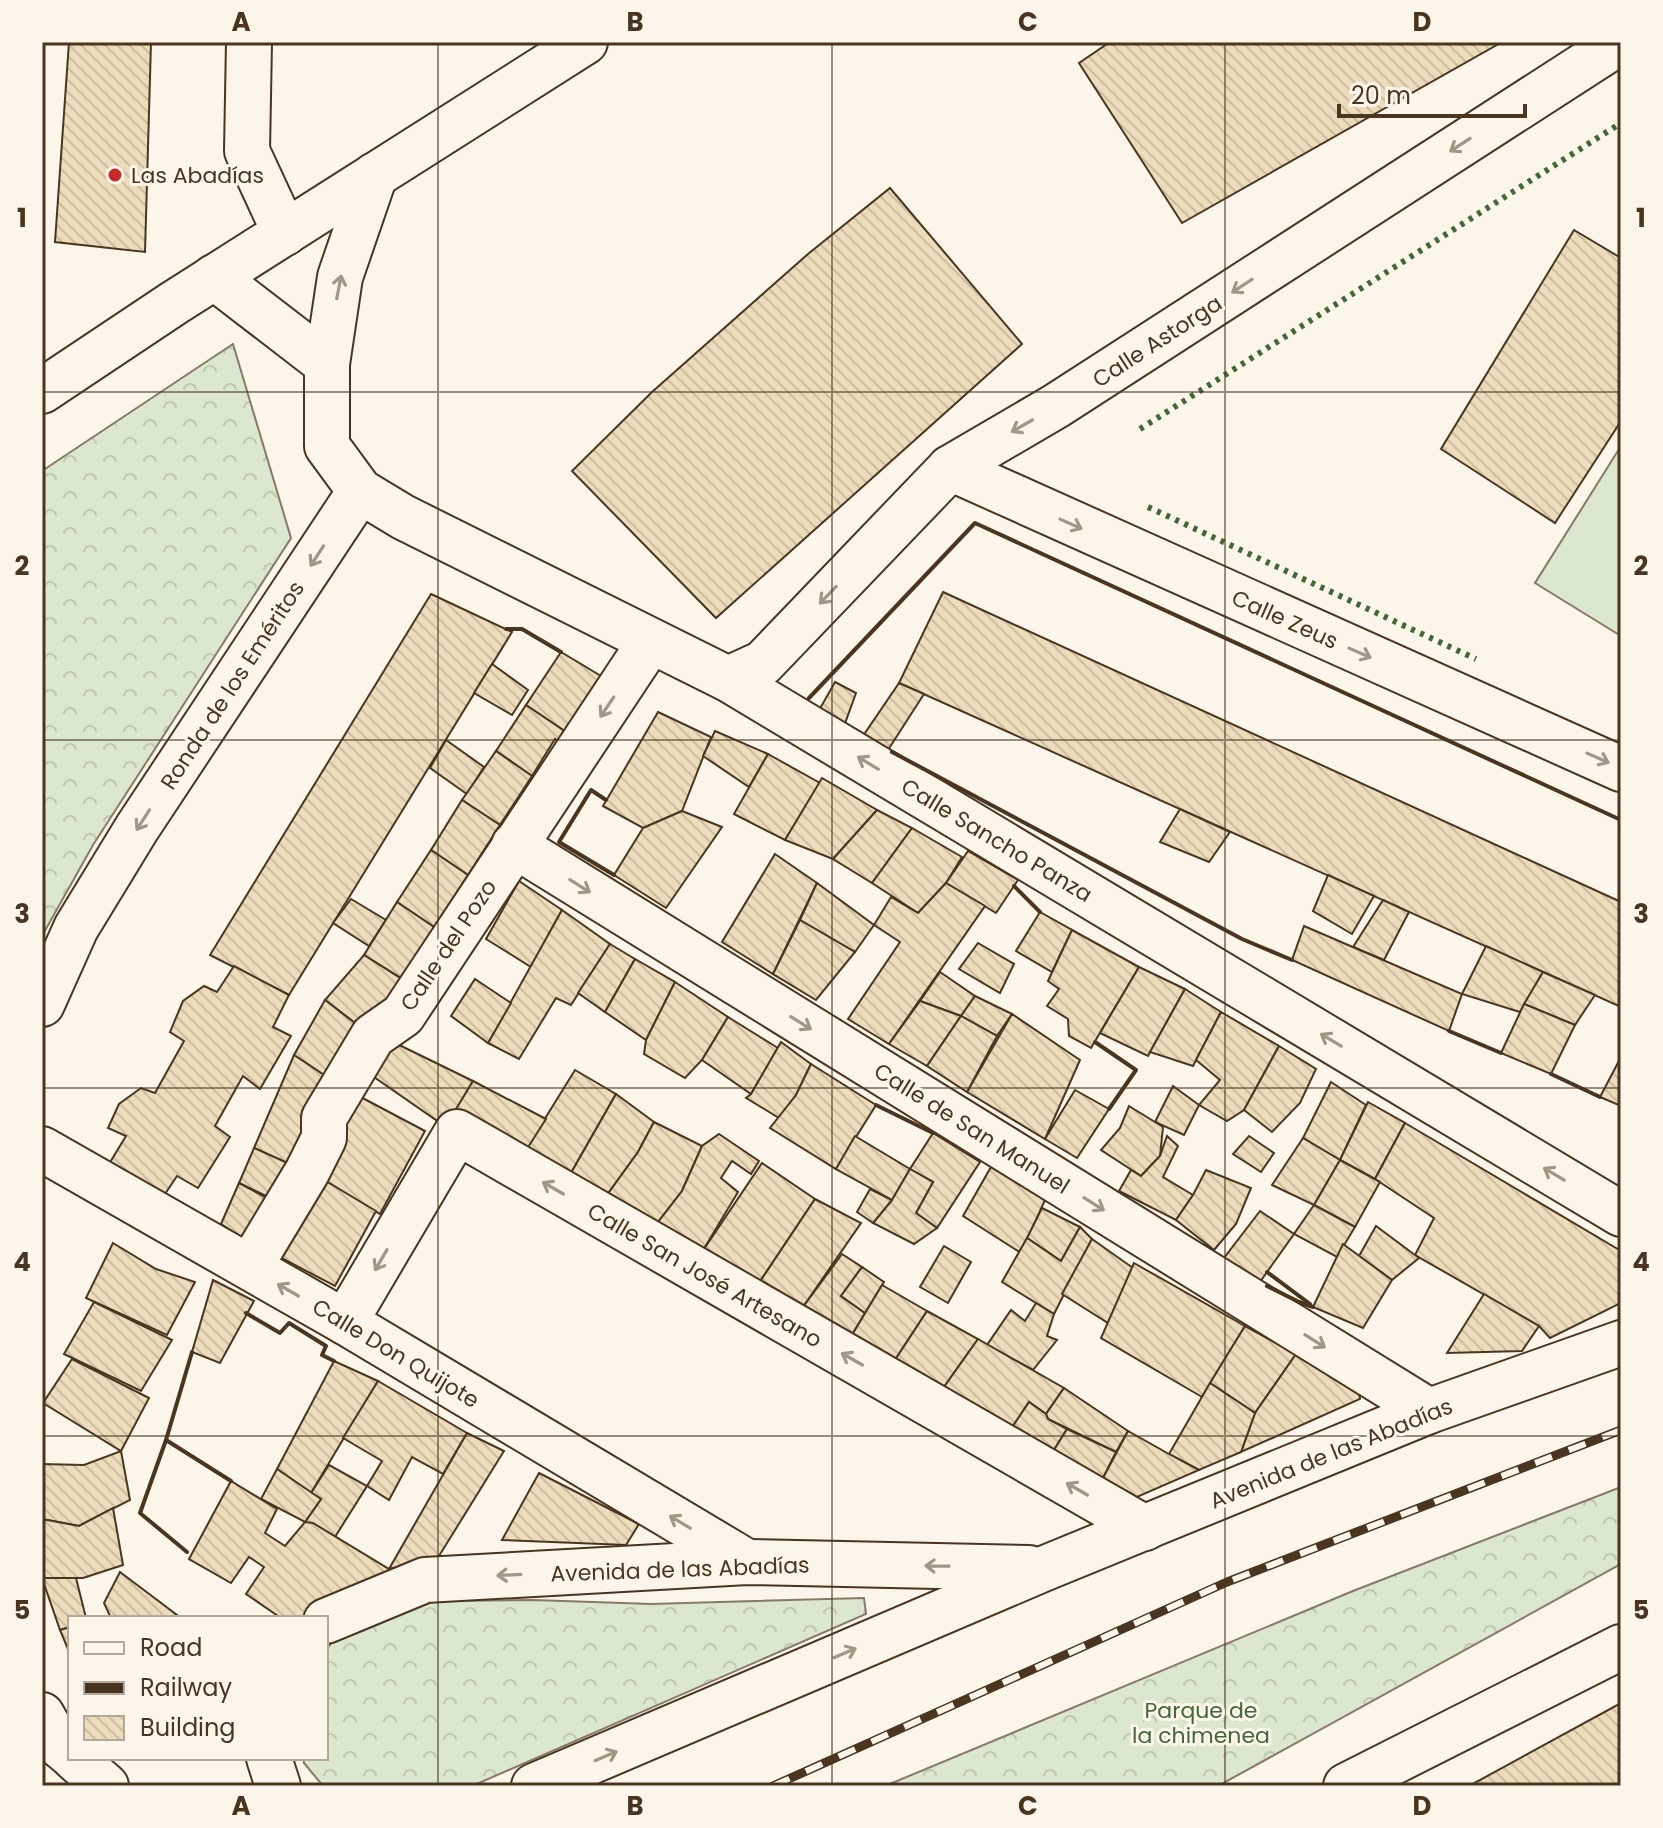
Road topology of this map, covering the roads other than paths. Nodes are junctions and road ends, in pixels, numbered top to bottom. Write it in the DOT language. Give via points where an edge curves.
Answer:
graph roads {
  1 [pos="249,42"];
  2 [pos="585,42"];
  3 [pos="1620,42"];
  4 [pos="375,175"];
  5 [pos="285,233"];
  6 [pos="214,277"];
  7 [pos="327,364"];
  8 [pos="42,391"];
  9 [pos="950,468"];
  10 [pos="360,491"];
  11 [pos="650,642"];
  12 [pos="728,679"];
  13 [pos="1621,769"];
  14 [pos="514,845"];
  15 [pos="42,1004"];
  16 [pos="42,1149"];
  17 [pos="1621,1214"];
  18 [pos="260,1250"];
  19 [pos="345,1322"];
  20 [pos="1621,1343"];
  21 [pos="1429,1411"];
  22 [pos="1145,1528"];
  23 [pos="747,1562"];
  24 [pos="1043,1569"];
  25 [pos="328,1620"];
  26 [pos="1621,1647"];
  27 [pos="42,1715"];
  28 [pos="68,1753"];
  29 [pos="77,1760"];
  30 [pos="270,1760"];
  31 [pos="106,1786"];
  32 [pos="278,1786"];
  33 [pos="534,1786"];
  34 [pos="1346,1786"];
  1 -- 5 [label="street" via="247,151"];
  2 -- 4 [label="street"];
  3 -- 9 [label="street, Calle Astorga, one-way" via="1056,406"];
  4 -- 5 [label="street"];
  7 -- 4 [label="street, one-way" via="340,277"];
  5 -- 6 [label="street"];
  6 -- 7 [label="street"];
  6 -- 8 [label="street"];
  7 -- 10 [label="street" via="327,446"];
  9 -- 12 [label="street, Calle Astorga, one-way" via="763,663"];
  9 -- 13 [label="street, Calle Zeus, one-way"];
  10 -- 11 [label="street, Calle Sancho Panza"];
  10 -- 15 [label="street, Ronda de los Eméritos, one-way" via="137,828 76,928"];
  11 -- 12 [label="street, Calle Sancho Panza"];
  11 -- 14 [label="street, Calle del Pozo, one-way"];
  17 -- 12 [label="street, Calle Sancho Panza, one-way"];
  14 -- 18 [label="street, Calle del Pozo" via="403,1015 373,1036 324,1118 324,1138 307,1172"];
  14 -- 21 [label="street, Calle de San Manuel, one-way"];
  19 -- 16 [label="street, Calle Don Quijote, one-way"];
  22 -- 19 [label="street, Calle San José Artesano, one-way" via="457,1132"];
  23 -- 19 [label="street, Calle Don Quijote, one-way"];
  20 -- 21 [label="street, Avenida de las Abadías"];
  21 -- 22 [label="street, Avenida de las Abadías"];
  22 -- 24 [label="street, Avenida de las Abadías"];
  24 -- 23 [label="street, Avenida de las Abadías, one-way"];
  23 -- 25 [label="street, Avenida de las Abadías, one-way" via="425,1580"];
  33 -- 24 [label="street, Avenida de las Abadías, one-way"];
  26 -- 34 [label="street"];
  27 -- 28 [label="street"];
  29 -- 31 [label="street"];
  30 -- 32 [label="street"];
}
